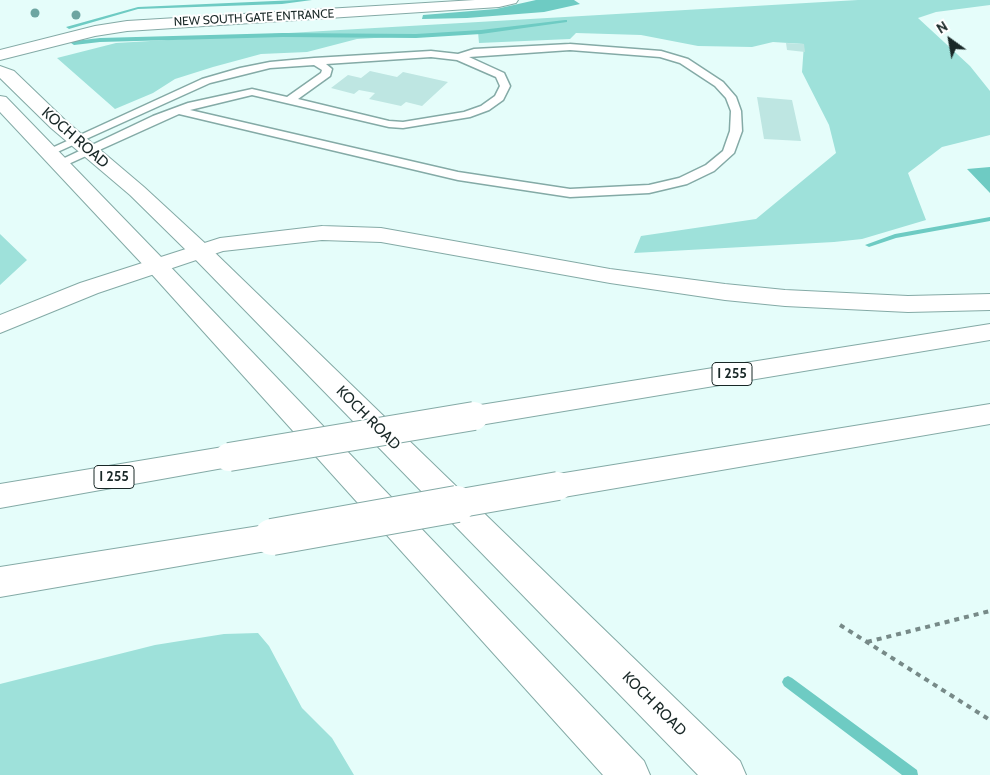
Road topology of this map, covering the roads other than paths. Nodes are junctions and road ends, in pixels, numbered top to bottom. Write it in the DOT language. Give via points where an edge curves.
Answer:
graph roads {
  1 [pos="511,0"];
  2 [pos="0,55"];
  3 [pos="459,57"];
  4 [pos="314,61"];
  5 [pos="0,71"];
  6 [pos="289,100"];
  7 [pos="0,101"];
  8 [pos="178,110"];
  9 [pos="83,146"];
  10 [pos="54,158"];
  11 [pos="200,251"];
  12 [pos="155,264"];
  13 [pos="990,302"];
  14 [pos="0,325"];
  15 [pos="990,332"];
  16 [pos="990,414"];
  17 [pos="0,496"];
  18 [pos="51,573"];
  19 [pos="0,582"];
  20 [pos="0,592"];
  21 [pos="630,775"];
  22 [pos="726,775"];
  1 -- 2 [label="main road, NEW SOUTH GATE ENTRANCE" via="127,26 85,33"];
  3 -- 4 [label="lane" via="431,54"];
  3 -- 6 [label="lane" via="500,75 505,86 499,98 466,116 389,124"];
  3 -- 8 [label="lane" via="482,51 570,47 660,54 684,62 718,84 731,97 736,111 736,131 728,153 710,168 683,181 649,189 570,193 458,176"];
  4 -- 6 [label="lane" via="327,68 326,74"];
  4 -- 9 [label="lane" via="240,70 206,81"];
  5 -- 9 [label="main road, KOCH ROAD"];
  6 -- 8 [label="lane" via="252,92"];
  7 -- 10 [label="main road, KOCH ROAD"];
  8 -- 9 [label="lane"];
  9 -- 10 [label="lane"];
  9 -- 11 [label="main road, KOCH ROAD" via="137,191"];
  10 -- 12 [label="main road, KOCH ROAD"];
  11 -- 12 [label="main road"];
  11 -- 13 [label="main road" via="289,235 382,235 610,276 725,292 852,302"];
  11 -- 22 [label="main road, KOCH ROAD"];
  12 -- 14 [label="main road"];
  12 -- 21 [label="main road, KOCH ROAD"];
  15 -- 17 [label="main road, I 255, bridge"];
  16 -- 18 [label="main road, bridge"];
  18 -- 19 [label="main road"];
  18 -- 20 [label="main road"];
}
